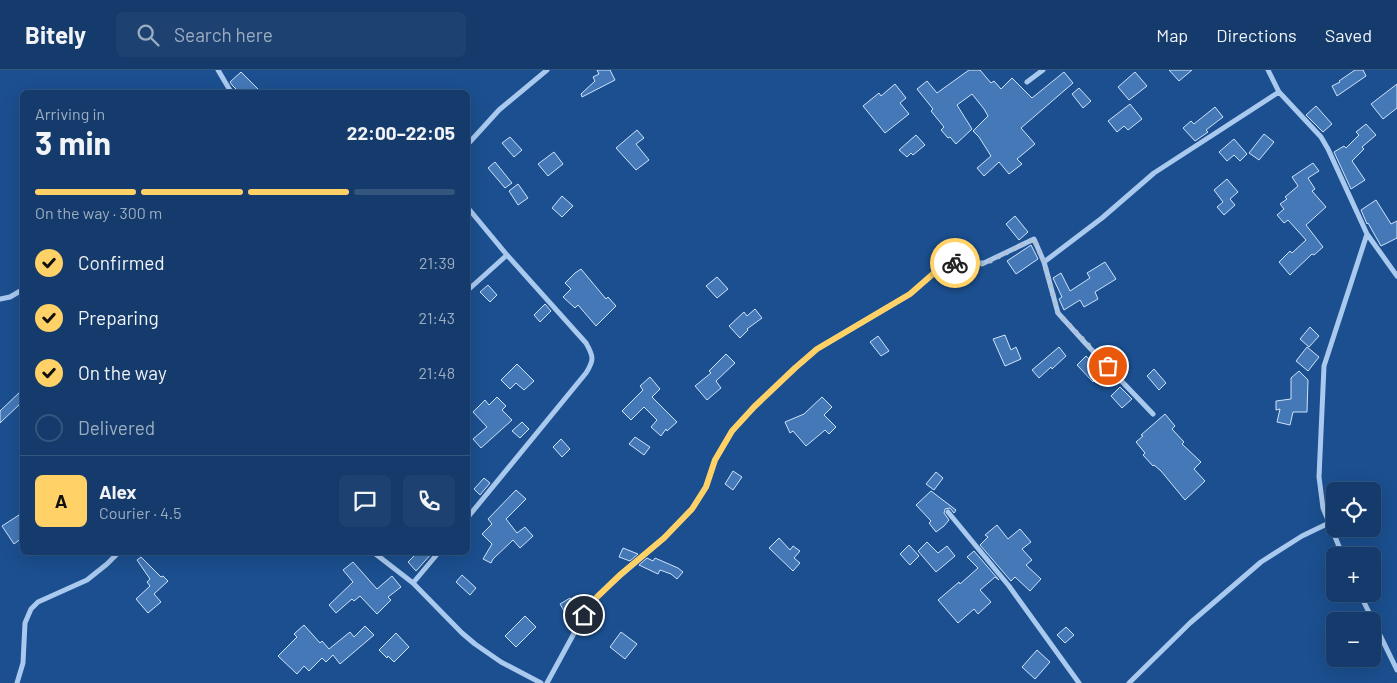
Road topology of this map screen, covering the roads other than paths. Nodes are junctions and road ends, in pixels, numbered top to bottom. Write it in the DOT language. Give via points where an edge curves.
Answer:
graph roads {
  1 [pos="218,70"];
  2 [pos="547,70"];
  3 [pos="1042,70"];
  4 [pos="1268,70"];
  5 [pos="1027,82"];
  6 [pos="230,90"];
  7 [pos="1280,92"];
  8 [pos="470,142"];
  9 [pos="470,210"];
  10 [pos="1367,234"];
  11 [pos="507,256"];
  12 [pos="1044,262"];
  13 [pos="1397,276"];
  14 [pos="470,288"];
  15 [pos="20,291"];
  16 [pos="0,299"];
  17 [pos="1154,414"];
  18 [pos="948,512"];
  19 [pos="470,515"];
  20 [pos="1326,516"];
  21 [pos="1326,525"];
  22 [pos="116,555"];
  23 [pos="377,555"];
  24 [pos="436,555"];
  25 [pos="413,583"];
  26 [pos="1364,602"];
  27 [pos="1397,670"];
  28 [pos="17,683"];
  29 [pos="541,683"];
  30 [pos="547,683"];
  31 [pos="1079,683"];
  32 [pos="1129,683"];
  1 -- 6 [label="street"];
  2 -- 8 [label="street" via="499,110"];
  3 -- 5 [label="street"];
  4 -- 7 [label="street"];
  7 -- 10 [label="street" via="1321,137"];
  7 -- 12 [label="street" via="1154,173"];
  9 -- 11 [label="street"];
  10 -- 13 [label="street"];
  10 -- 20 [label="street" via="1324,366 1319,477"];
  11 -- 14 [label="street"];
  11 -- 19 [label="street" via="586,343 593,362"];
  12 -- 17 [label="street" via="1058,313"];
  12 -- 30 [label="street" via="1034,239 984,264 956,262 942,266 910,294 817,349 732,431 692,509 597,597"];
  15 -- 16 [label="street"];
  18 -- 31 [label="street" via="1009,586"];
  21 -- 32 [label="street" via="1302,536 1261,562 1190,623"];
  22 -- 28 [label="street" via="87,580 38,602 30,609 25,623 23,663"];
  23 -- 25 [label="street"];
  24 -- 25 [label="street"];
  25 -- 29 [label="street" via="475,644"];
  26 -- 27 [label="street"];
}
